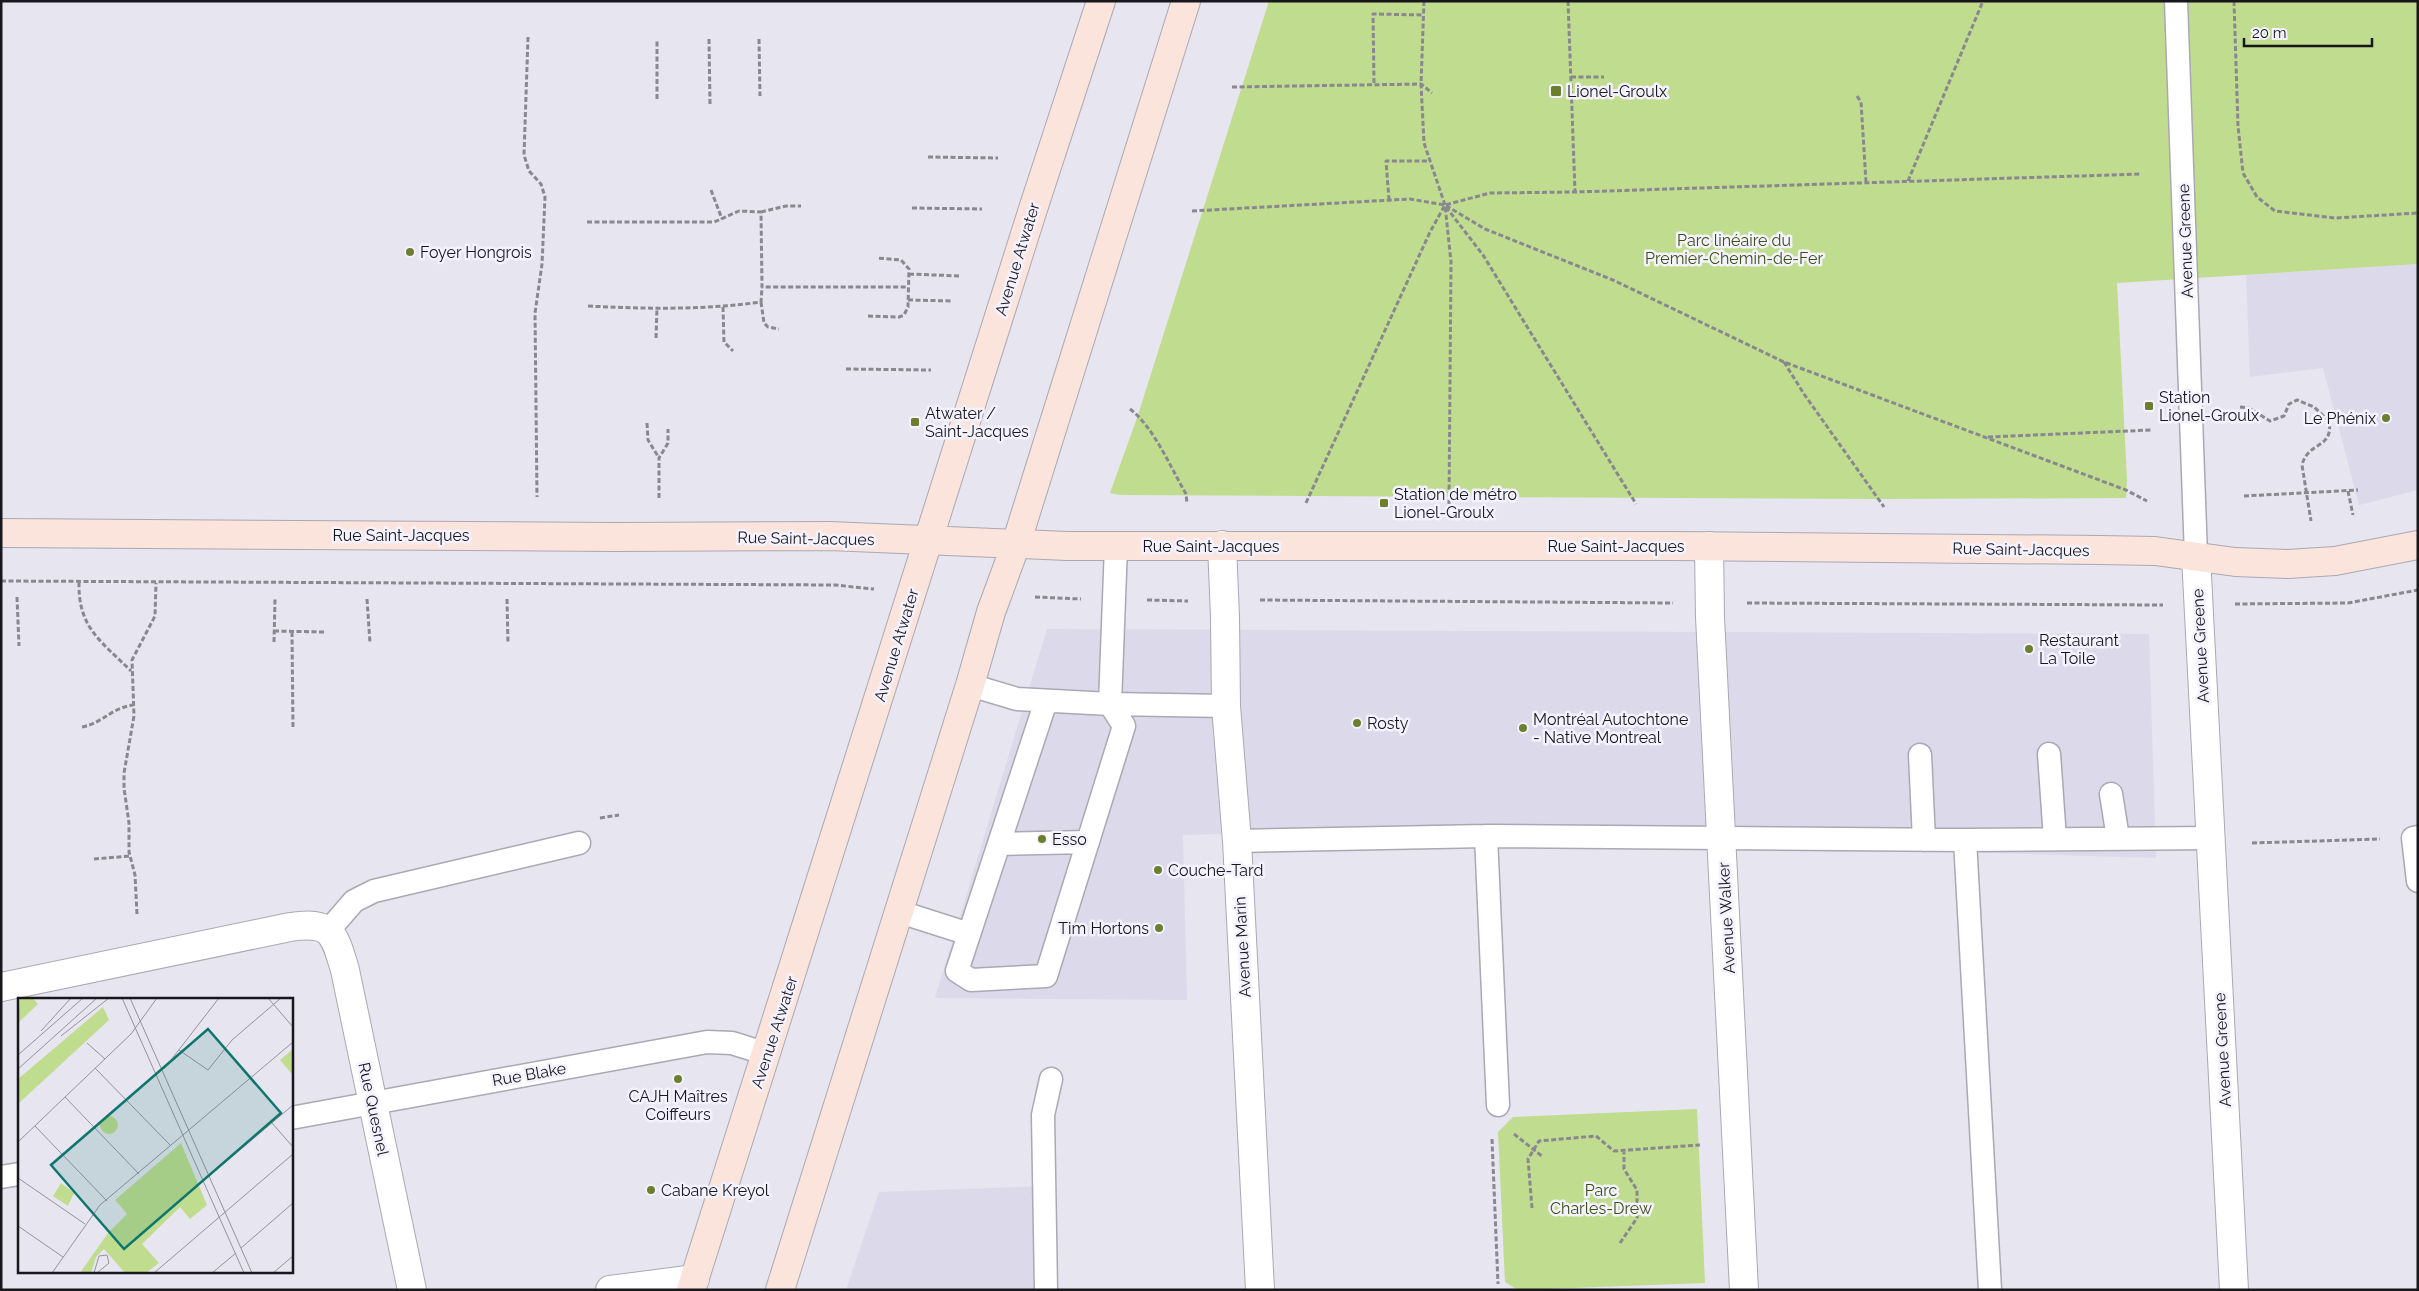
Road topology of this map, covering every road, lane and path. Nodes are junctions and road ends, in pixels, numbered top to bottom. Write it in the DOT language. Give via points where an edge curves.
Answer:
graph roads {
  1 [pos="1101,1"];
  2 [pos="1186,1"];
  3 [pos="1424,1"];
  4 [pos="1568,1"];
  5 [pos="1983,1"];
  6 [pos="2176,1"];
  7 [pos="2234,1"];
  8 [pos="1423,15"];
  9 [pos="528,37"];
  10 [pos="657,39"];
  11 [pos="709,39"];
  12 [pos="759,39"];
  13 [pos="1604,76"];
  14 [pos="1571,77"];
  15 [pos="1374,83"];
  16 [pos="1421,84"];
  17 [pos="1232,87"];
  18 [pos="1432,93"];
  19 [pos="760,96"];
  20 [pos="1857,96"];
  21 [pos="657,99"];
  22 [pos="710,104"];
  23 [pos="928,157"];
  24 [pos="998,158"];
  25 [pos="1428,161"];
  26 [pos="2141,174"];
  27 [pos="1908,181"];
  28 [pos="1866,182"];
  29 [pos="711,190"];
  30 [pos="1575,192"];
  31 [pos="1389,200"];
  32 [pos="1444,205"];
  33 [pos="802,206"];
  34 [pos="912,208"];
  35 [pos="982,209"];
  36 [pos="1192,211"];
  37 [pos="761,212"];
  38 [pos="2418,213"];
  39 [pos="722,219"];
  40 [pos="587,222"];
  41 [pos="877,258"];
  42 [pos="909,274"];
  43 [pos="960,276"];
  44 [pos="908,287"];
  45 [pos="762,288"];
  46 [pos="908,300"];
  47 [pos="952,301"];
  48 [pos="761,302"];
  49 [pos="588,306"];
  50 [pos="723,307"];
  51 [pos="657,308"];
  52 [pos="868,316"];
  53 [pos="779,329"];
  54 [pos="656,338"];
  55 [pos="733,351"];
  56 [pos="1784,362"];
  57 [pos="846,369"];
  58 [pos="931,370"];
  59 [pos="2240,407"];
  60 [pos="1130,409"];
  61 [pos="648,423"];
  62 [pos="668,429"];
  63 [pos="2151,430"];
  64 [pos="1985,437"];
  65 [pos="659,458"];
  66 [pos="2358,490"];
  67 [pos="2348,491"];
  68 [pos="2306,494"];
  69 [pos="2244,496"];
  70 [pos="537,497"];
  71 [pos="659,498"];
  72 [pos="2147,501"];
  73 [pos="1187,503"];
  74 [pos="1306,503"];
  75 [pos="1449,504"];
  76 [pos="1636,504"];
  77 [pos="1884,507"];
  78 [pos="2353,515"];
  79 [pos="2311,521"];
  80 [pos="1,533"];
  81 [pos="928,540"];
  82 [pos="1016,544"];
  83 [pos="1222,545"];
  84 [pos="2418,545"];
  85 [pos="1116,546"];
  86 [pos="1709,546"];
  87 [pos="2196,556"];
  88 [pos="1,582"];
  89 [pos="79,582"];
  90 [pos="156,583"];
  91 [pos="2418,590"];
  92 [pos="913,591"];
  93 [pos="997,595"];
  94 [pos="17,597"];
  95 [pos="275,599"];
  96 [pos="367,599"];
  97 [pos="507,599"];
  98 [pos="1077,599"];
  99 [pos="1152,600"];
  100 [pos="1259,600"];
  101 [pos="1189,601"];
  102 [pos="1679,603"];
  103 [pos="1748,603"];
  104 [pos="2233,604"];
  105 [pos="2158,605"];
  106 [pos="274,631"];
  107 [pos="292,632"];
  108 [pos="324,632"];
  109 [pos="274,642"];
  110 [pos="370,644"];
  111 [pos="508,644"];
  112 [pos="18,646"];
  113 [pos="131,671"];
  114 [pos="970,686"];
  115 [pos="1046,701"];
  116 [pos="1110,704"];
  117 [pos="134,705"];
  118 [pos="1226,706"];
  119 [pos="82,727"];
  120 [pos="293,729"];
  121 [pos="2049,754"];
  122 [pos="1920,755"];
  123 [pos="2111,794"];
  124 [pos="619,815"];
  125 [pos="597,818"];
  126 [pos="1486,836"];
  127 [pos="1722,837"];
  128 [pos="2418,837"];
  129 [pos="2118,838"];
  130 [pos="2211,838"];
  131 [pos="2389,838"];
  132 [pos="2055,839"];
  133 [pos="1924,840"];
  134 [pos="1965,840"];
  135 [pos="1237,841"];
  136 [pos="1088,842"];
  137 [pos="2252,843"];
  138 [pos="579,844"];
  139 [pos="999,844"];
  140 [pos="130,856"];
  141 [pos="94,859"];
  142 [pos="2418,881"];
  143 [pos="900,912"];
  144 [pos="137,914"];
  145 [pos="328,931"];
  146 [pos="969,934"];
  147 [pos="1,987"];
  148 [pos="767,1054"];
  149 [pos="1051,1079"];
  150 [pos="373,1102"];
  151 [pos="1498,1106"];
  152 [pos="292,1118"];
  153 [pos="1511,1132"];
  154 [pos="1492,1133"];
  155 [pos="1705,1146"];
  156 [pos="1532,1150"];
  157 [pos="1624,1150"];
  158 [pos="1543,1157"];
  159 [pos="18,1174"];
  160 [pos="1,1177"];
  161 [pos="1532,1208"];
  162 [pos="1620,1243"];
  163 [pos="693,1284"];
  164 [pos="1498,1284"];
  165 [pos="412,1290"];
  166 [pos="610,1290"];
  167 [pos="780,1290"];
  168 [pos="1046,1290"];
  169 [pos="1260,1290"];
  170 [pos="1744,1290"];
  171 [pos="1990,1290"];
  172 [pos="2234,1290"];
  1 -- 81 [label="main road, Avenue Atwater"];
  2 -- 82 [label="main road"];
  3 -- 8 [label="path"];
  4 -- 14 [label="path"];
  5 -- 27 [label="path"];
  6 -- 87 [label="lane, Avenue Greene"];
  7 -- 38 [label="path" via="2238,126 2243,173 2257,197 2275,211 2335,218"];
  8 -- 15 [label="path" via="1373,14"];
  8 -- 16 [label="path"];
  9 -- 70 [label="path" via="524,156 545,197 542,264 535,313"];
  10 -- 21 [label="path"];
  11 -- 22 [label="path"];
  12 -- 19 [label="path"];
  13 -- 14 [label="path"];
  14 -- 30 [label="path"];
  15 -- 16 [label="path"];
  15 -- 17 [label="path"];
  16 -- 18 [label="path"];
  16 -- 25 [label="path"];
  20 -- 28 [label="path" via="1861,102"];
  23 -- 24 [label="path"];
  25 -- 31 [label="path" via="1386,161"];
  25 -- 32 [label="path"];
  26 -- 27 [label="path"];
  27 -- 28 [label="path"];
  28 -- 30 [label="path"];
  29 -- 39 [label="path"];
  30 -- 32 [label="path" via="1490,193"];
  31 -- 32 [label="path" via="1410,199"];
  31 -- 36 [label="path"];
  32 -- 56 [label="path" via="1485,229 1613,280"];
  32 -- 74 [label="path"];
  32 -- 75 [label="path" via="1451,262"];
  32 -- 76 [label="path" via="1483,255"];
  33 -- 37 [label="path"];
  34 -- 35 [label="path"];
  37 -- 39 [label="path" via="738,211"];
  37 -- 45 [label="path"];
  39 -- 40 [label="path" via="714,222"];
  41 -- 42 [label="path" via="901,260 910,269"];
  42 -- 43 [label="path"];
  42 -- 44 [label="path"];
  44 -- 45 [label="path"];
  44 -- 46 [label="path"];
  45 -- 48 [label="path"];
  46 -- 47 [label="path"];
  46 -- 52 [label="path" via="904,315 899,317"];
  48 -- 50 [label="path"];
  48 -- 53 [label="path" via="764,323"];
  49 -- 51 [label="path"];
  50 -- 51 [label="path"];
  50 -- 55 [label="path" via="724,342"];
  51 -- 54 [label="path"];
  56 -- 64 [label="path"];
  56 -- 77 [label="path"];
  57 -- 58 [label="path"];
  59 -- 68 [label="path" via="2249,408 2270,421 2284,416 2289,404 2298,400 2314,407 2329,420 2330,435 2304,457"];
  60 -- 73 [label="path" via="1147,427 1186,494"];
  61 -- 65 [label="path" via="648,440"];
  62 -- 65 [label="path" via="668,443"];
  63 -- 64 [label="path"];
  64 -- 72 [label="path" via="2126,490"];
  65 -- 71 [label="path"];
  66 -- 67 [label="path"];
  67 -- 68 [label="path"];
  67 -- 78 [label="path"];
  68 -- 69 [label="path"];
  68 -- 79 [label="path"];
  80 -- 81 [label="main road, Rue Saint-Jacques" via="616,538 830,536"];
  81 -- 82 [label="main road, Rue Saint-Jacques"];
  81 -- 92 [label="main road, Avenue Atwater"];
  82 -- 85 [label="main road, Rue Saint-Jacques"];
  82 -- 93 [label="main road"];
  83 -- 85 [label="main road, Rue Saint-Jacques"];
  83 -- 86 [label="main road, Rue Saint-Jacques"];
  83 -- 118 [label="street, Avenue Marin"];
  84 -- 87 [label="main road, Rue Saint-Jacques" via="2335,561 2288,564 2235,562"];
  85 -- 116 [label="lane"];
  86 -- 87 [label="main road, Rue Saint-Jacques" via="2155,551"];
  86 -- 127 [label="street, Avenue Walker"];
  87 -- 130 [label="street, Avenue Greene"];
  88 -- 89 [label="path"];
  89 -- 90 [label="path"];
  89 -- 113 [label="path" via="84,620"];
  90 -- 92 [label="path" via="826,585"];
  90 -- 113 [label="path" via="155,616 135,652"];
  91 -- 104 [label="path" via="2348,603"];
  92 -- 148 [label="main road, Avenue Atwater"];
  93 -- 98 [label="path"];
  93 -- 114 [label="main road"];
  94 -- 112 [label="path"];
  95 -- 106 [label="path"];
  96 -- 110 [label="path"];
  97 -- 111 [label="path"];
  99 -- 101 [label="path"];
  100 -- 102 [label="path"];
  103 -- 105 [label="path"];
  106 -- 107 [label="path"];
  106 -- 109 [label="path"];
  107 -- 108 [label="path"];
  107 -- 120 [label="path"];
  113 -- 117 [label="path"];
  114 -- 115 [label="lane" via="1017,699"];
  114 -- 143 [label="main road"];
  115 -- 116 [label="lane"];
  115 -- 139 [label="lane"];
  116 -- 118 [label="lane"];
  116 -- 136 [label="lane" via="1124,726"];
  117 -- 119 [label="path" via="112,711 95,724"];
  117 -- 140 [label="path" via="124,788"];
  118 -- 135 [label="street, Avenue Marin"];
  121 -- 132 [label="lane"];
  122 -- 133 [label="lane"];
  123 -- 129 [label="lane"];
  124 -- 125 [label="path"];
  126 -- 127 [label="lane"];
  126 -- 135 [label="lane"];
  126 -- 151 [label="lane"];
  127 -- 133 [label="lane"];
  127 -- 170 [label="street, Avenue Walker"];
  128 -- 142 [label="lane" via="2413,838"];
  129 -- 130 [label="lane"];
  129 -- 132 [label="lane"];
  130 -- 172 [label="street, Avenue Greene"];
  131 -- 137 [label="path"];
  132 -- 134 [label="lane"];
  133 -- 134 [label="lane"];
  134 -- 171 [label="lane"];
  135 -- 169 [label="street, Avenue Marin"];
  136 -- 139 [label="lane"];
  136 -- 146 [label="lane" via="1046,976 971,980 957,971"];
  138 -- 145 [label="lane" via="374,891 354,901"];
  139 -- 146 [label="lane"];
  140 -- 141 [label="path"];
  140 -- 144 [label="path" via="136,884"];
  143 -- 146 [label="lane"];
  143 -- 167 [label="main road"];
  145 -- 147 [label="street" via="314,925 290,927"];
  145 -- 150 [label="street, Rue Quesnel" via="340,951"];
  148 -- 150 [label="lane, Rue Blake" via="732,1043 707,1042"];
  148 -- 163 [label="main road, Avenue Atwater"];
  149 -- 168 [label="lane" via="1043,1115"];
  150 -- 152 [label="lane, Rue Blake"];
  150 -- 165 [label="street, Rue Quesnel"];
  153 -- 156 [label="path"];
  154 -- 164 [label="path"];
  155 -- 157 [label="path"];
  156 -- 157 [label="path" via="1539,1141 1596,1136 1614,1151"];
  156 -- 158 [label="path"];
  156 -- 161 [label="path" via="1528,1159"];
  157 -- 162 [label="path" via="1624,1169 1637,1190 1637,1218"];
  159 -- 160 [label="lane"];
  163 -- 166 [label="street"];
}
